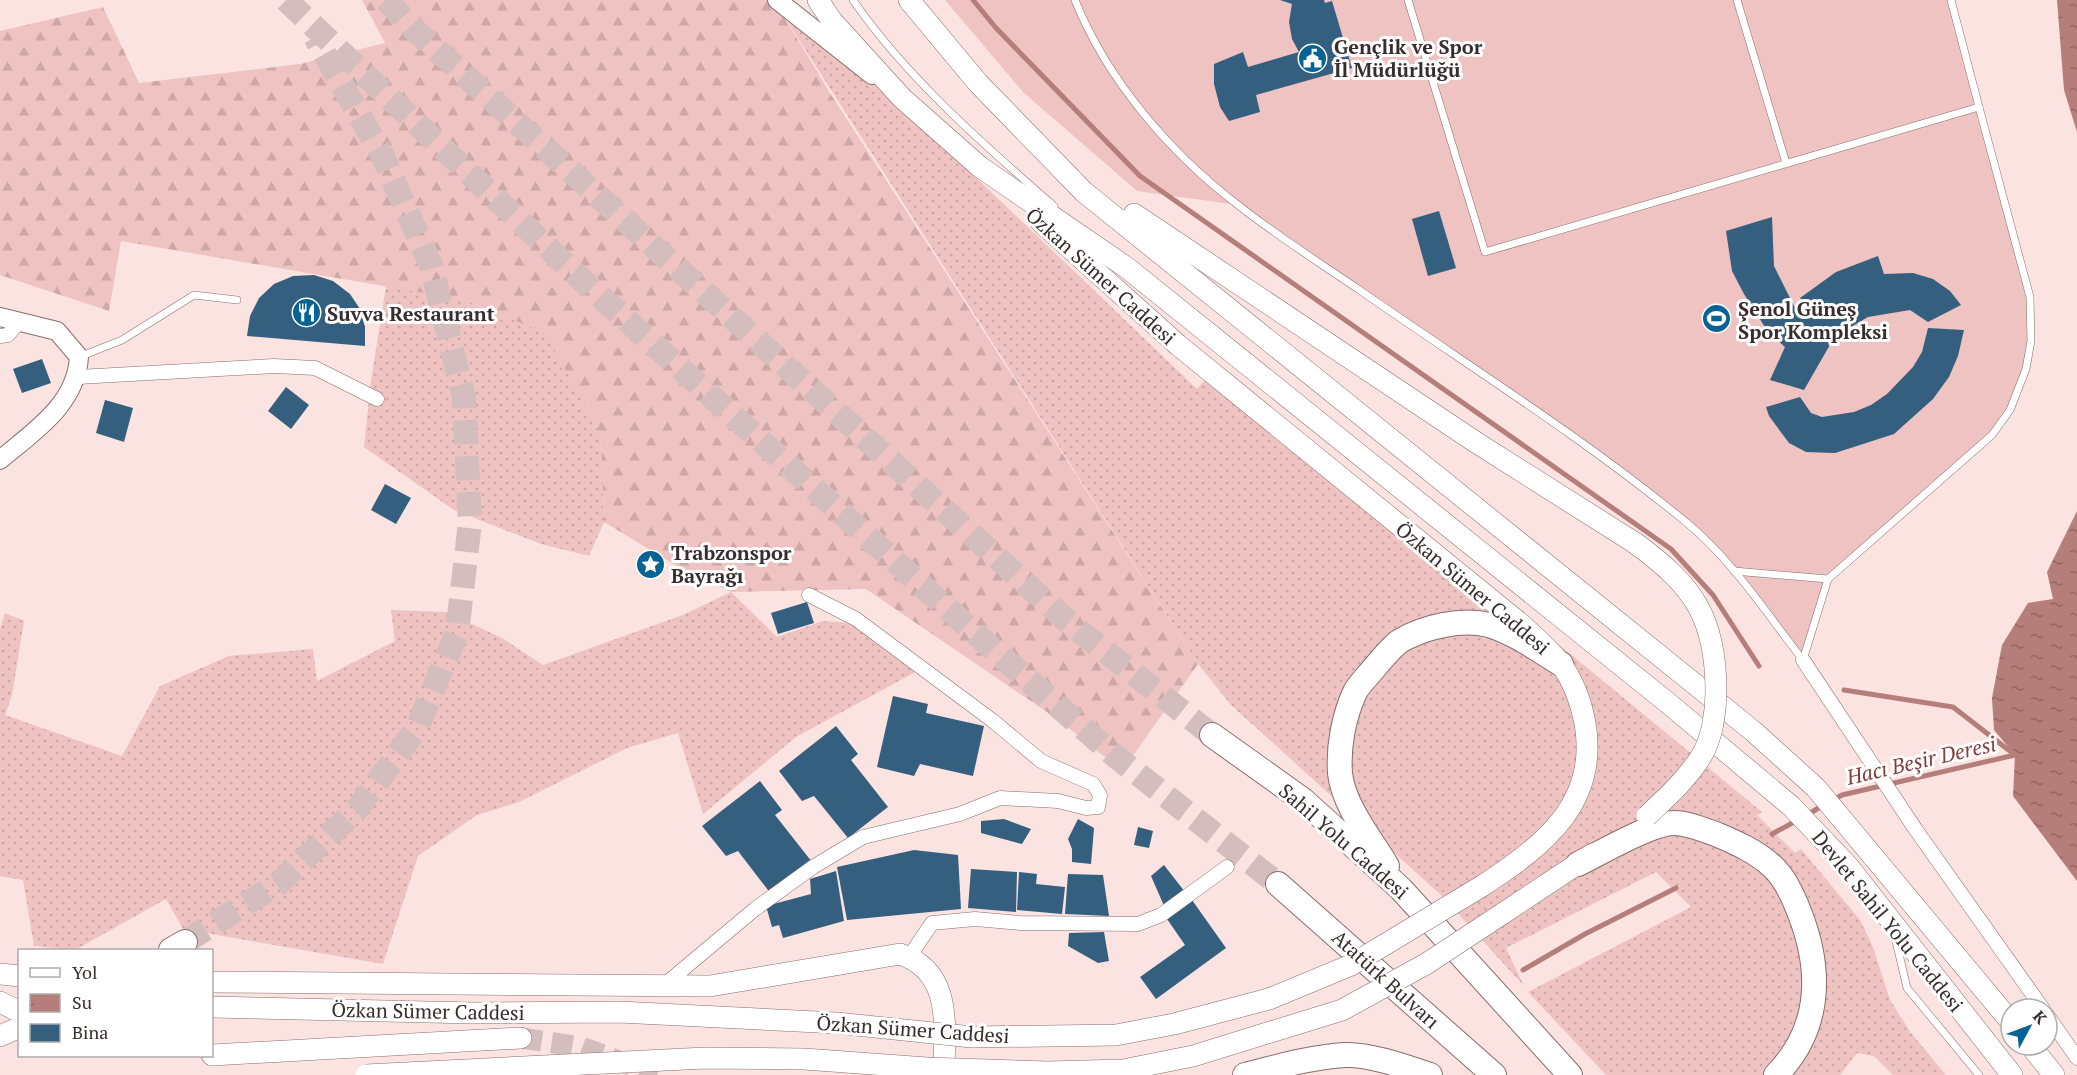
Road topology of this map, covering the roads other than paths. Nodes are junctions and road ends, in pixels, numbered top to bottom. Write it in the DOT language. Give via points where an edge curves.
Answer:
graph roads {
  1 [pos="777,0"];
  2 [pos="818,0"];
  3 [pos="853,0"];
  4 [pos="909,0"];
  5 [pos="1075,0"];
  6 [pos="1408,0"];
  7 [pos="1737,0"];
  8 [pos="1951,0"];
  9 [pos="978,83"];
  10 [pos="902,98"];
  11 [pos="1979,107"];
  12 [pos="1786,163"];
  13 [pos="980,168"];
  14 [pos="1126,267"];
  15 [pos="237,300"];
  16 [pos="0,317"];
  17 [pos="19,322"];
  18 [pos="0,336"];
  19 [pos="79,357"];
  20 [pos="78,377"];
  21 [pos="377,399"];
  22 [pos="0,460"];
  23 [pos="1734,572"];
  24 [pos="1828,579"];
  25 [pos="809,595"];
  26 [pos="1803,660"];
  27 [pos="1561,664"];
  28 [pos="1212,735"];
  29 [pos="1779,754"];
  30 [pos="1755,774"];
  31 [pos="1578,864"];
  32 [pos="1227,867"];
  33 [pos="1278,884"];
  34 [pos="1401,889"];
  35 [pos="1890,920"];
  36 [pos="909,957"];
  37 [pos="0,974"];
  38 [pos="18,976"];
  39 [pos="213,982"];
  40 [pos="663,986"];
  41 [pos="2034,997"];
  42 [pos="0,1002"];
  43 [pos="213,1007"];
  44 [pos="1999,1007"];
  45 [pos="18,1011"];
  46 [pos="18,1028"];
  47 [pos="2059,1032"];
  48 [pos="0,1036"];
  49 [pos="521,1038"];
  50 [pos="213,1055"];
  51 [pos="2040,1057"];
  52 [pos="2077,1058"];
  53 [pos="475,1069"];
  54 [pos="1570,1074"];
  55 [pos="366,1075"];
  56 [pos="510,1075"];
  57 [pos="944,1075"];
  58 [pos="1245,1075"];
  59 [pos="1430,1075"];
  60 [pos="1494,1075"];
  61 [pos="1776,1075"];
  62 [pos="1979,1075"];
  63 [pos="2012,1075"];
  64 [pos="2054,1075"];
  1 -- 10 [label="main road"];
  2 -- 10 [label="main road, Özkan Sümer Caddesi" via="832,21"];
  3 -- 14 [label="lane" via="927,87 984,144"];
  4 -- 9 [label="main road, Özkan Sümer Caddesi"];
  5 -- 23 [label="lane" via="1086,28 1132,99 1185,159 1238,206 1610,464 1689,524"];
  6 -- 12 [label="lane" via="1485,252"];
  7 -- 12 [label="lane"];
  8 -- 11 [label="lane"];
  9 -- 29 [label="main road, Özkan Sümer Caddesi" via="1084,192"];
  9 -- 31 [label="main road, Özkan Sümer Caddesi, bridge" via="1152,229 1635,543 1670,569 1693,598 1707,625 1716,657 1714,718 1703,753 1682,782 1647,816"];
  10 -- 13 [label="main road, Özkan Sümer Caddesi"];
  11 -- 12 [label="lane"];
  11 -- 24 [label="lane" via="2030,297 2031,341 2026,369 2010,410 1992,435"];
  13 -- 14 [label="main road, Özkan Sümer Caddesi"];
  13 -- 27 [label="main road, Özkan Sümer Caddesi" via="1178,345 1522,625"];
  14 -- 30 [label="main road, Özkan Sümer Caddesi"];
  15 -- 19 [label="lane" via="194,295 122,340"];
  16 -- 17 [label="main road"];
  17 -- 18 [label="street" via="8,335"];
  17 -- 19 [label="main road" via="57,331"];
  19 -- 20 [label="main road"];
  20 -- 21 [label="street" via="274,366 315,368"];
  20 -- 22 [label="main road" via="55,414"];
  23 -- 24 [label="lane"];
  23 -- 26 [label="lane"];
  24 -- 26 [label="lane"];
  25 -- 40 [label="street" via="856,619 1041,761 1093,784 1101,795 1098,807 1000,798 960,814 863,837 755,909"];
  26 -- 41 [label="street" via="1916,830"];
  27 -- 34 [label="highway" via="1519,638 1487,625 1458,623 1428,629 1399,642 1356,690 1344,722 1340,774 1361,823"];
  27 -- 43 [label="main road, Özkan Sümer Caddesi, bridge" via="1580,699 1587,735 1586,775 1570,809 1548,837 1482,886 1351,965 1279,995 1174,1024 1116,1035 972,1037 837,1023 620,1012"];
  28 -- 34 [label="highway, Sahil Yolu Caddesi" via="1303,800"];
  29 -- 44 [label="main road, Devlet Sahil Yolu Caddesi" via="1816,788 1872,852"];
  30 -- 35 [label="main road, Devlet Sahil Yolu Caddesi" via="1848,866"];
  31 -- 53 [label="main road, Özkan Sümer Caddesi, bridge" via="1426,964 1342,1010 1192,1056 1124,1070 1047,1072 804,1059 705,1058"];
  31 -- 61 [label="highway" via="1633,836 1672,823 1700,828 1741,844 1774,867 1792,893 1808,933 1815,965 1814,1000 1791,1060"];
  32 -- 36 [label="street" via="1161,915 1138,924 975,919 932,923"];
  33 -- 60 [label="highway, Atatürk Bulvarı"];
  34 -- 54 [label="highway, Sahil Yolu Caddesi"];
  35 -- 62 [label="lane" via="1907,988"];
  35 -- 63 [label="main road, Devlet Sahil Yolu Caddesi"];
  36 -- 40 [label="main road" via="900,954 852,960 710,986"];
  36 -- 57 [label="main road" via="925,965 944,1001"];
  37 -- 38 [label="main road"];
  39 -- 40 [label="main road"];
  42 -- 45 [label="main road"];
  46 -- 48 [label="main road"];
  47 -- 52 [label="street"];
  49 -- 50 [label="main road"];
  51 -- 64 [label="main road"];
  53 -- 55 [label="main road, Özkan Sümer Caddesi, bridge"];
  53 -- 56 [label="highway, bridge"];
  58 -- 59 [label="highway" via="1346,1055 1403,1065"];
}
